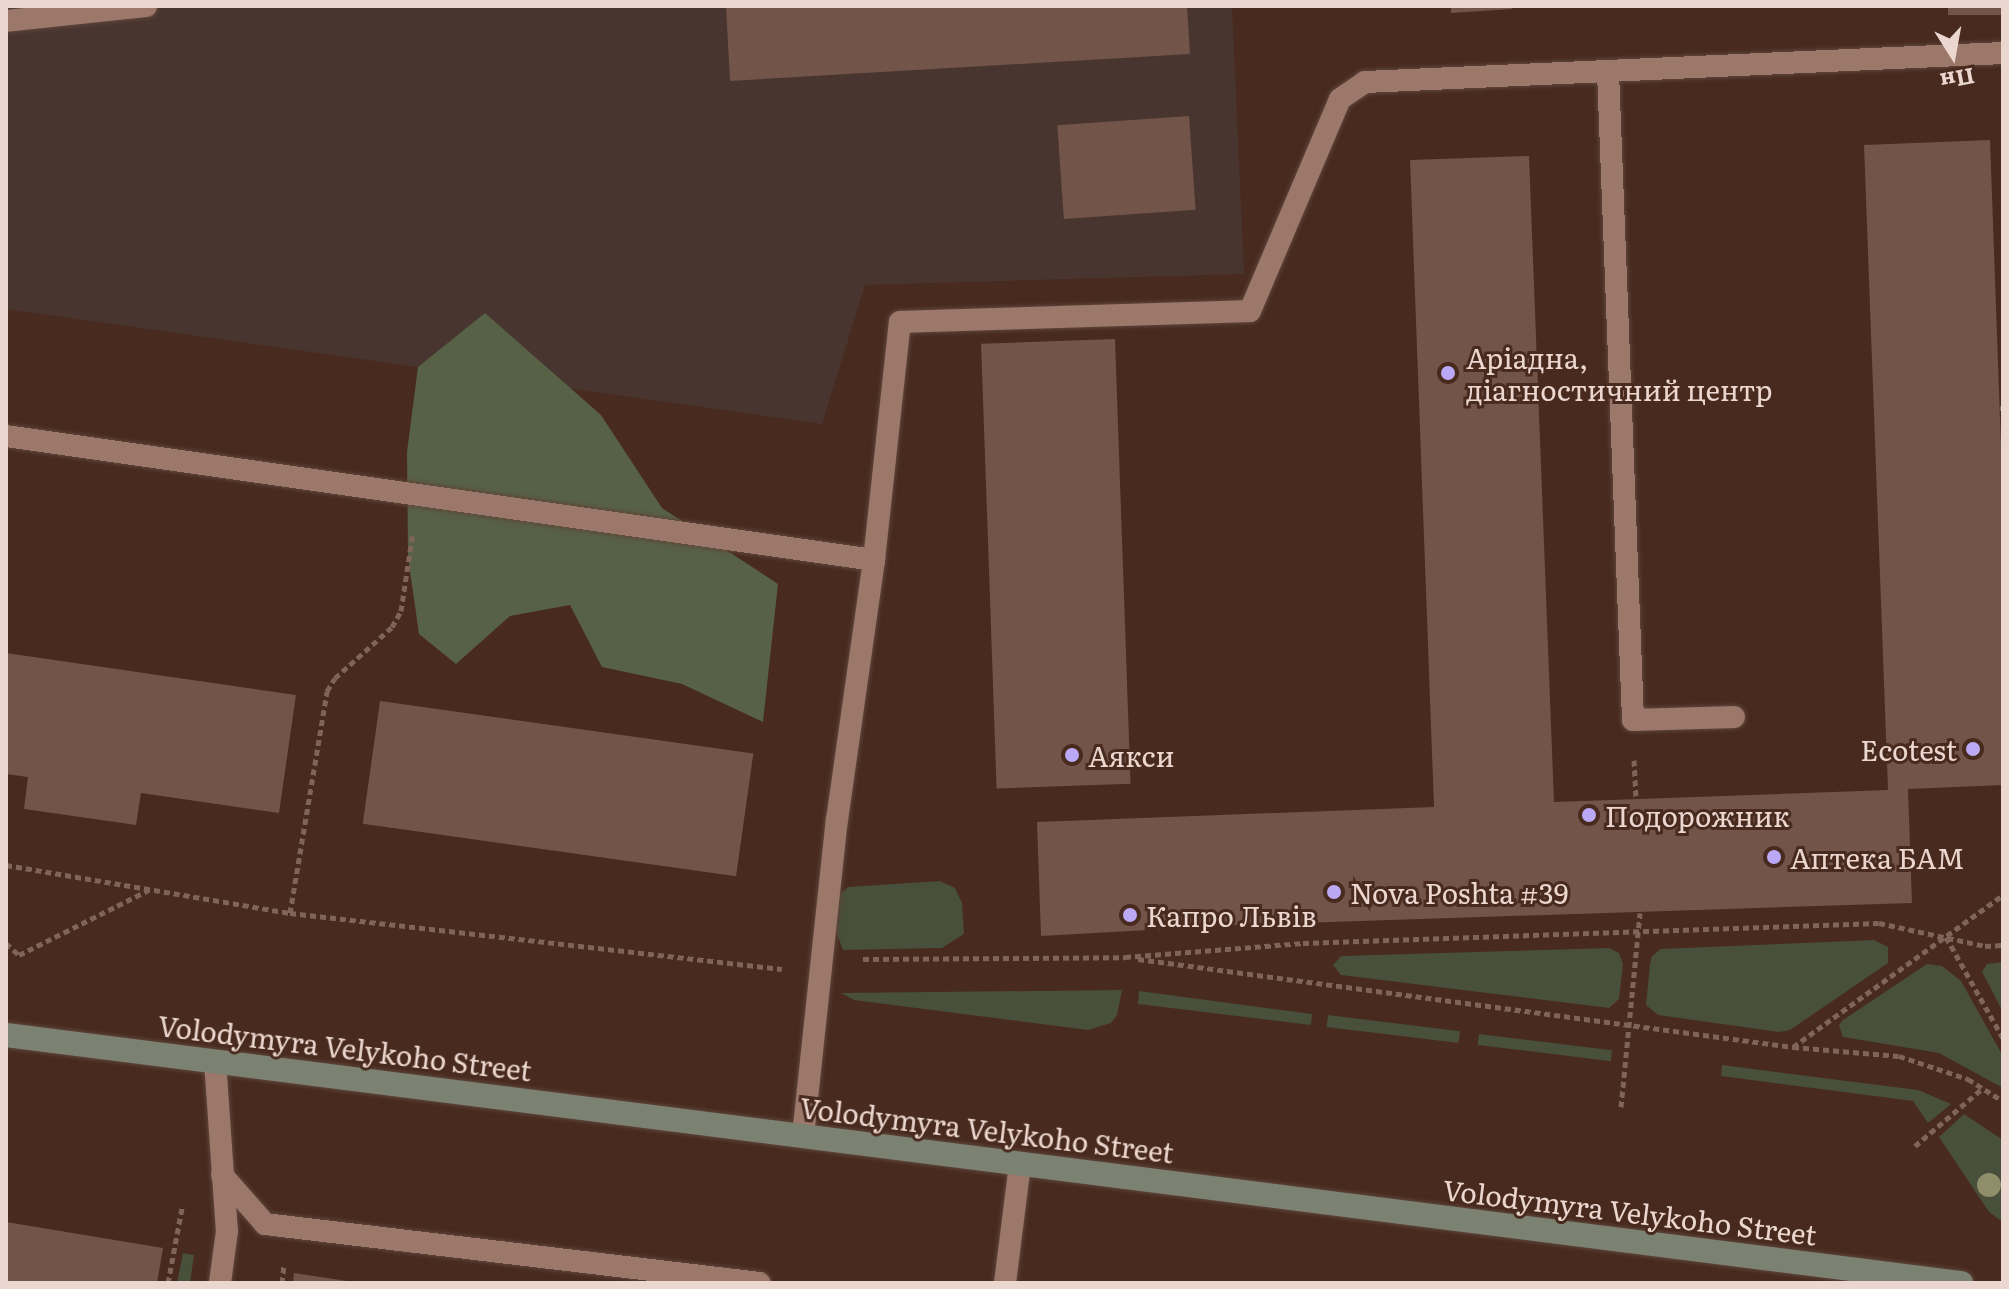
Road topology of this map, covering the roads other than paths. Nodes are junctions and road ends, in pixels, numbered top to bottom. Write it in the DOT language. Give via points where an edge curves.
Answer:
graph roads {
  1 [pos="146,6"];
  2 [pos="6,21"];
  3 [pos="2003,53"];
  4 [pos="1608,72"];
  5 [pos="6,436"];
  6 [pos="874,560"];
  7 [pos="1734,717"];
  8 [pos="6,1035"];
  9 [pos="215,1061"];
  10 [pos="803,1136"];
  11 [pos="1020,1164"];
  12 [pos="222,1175"];
  13 [pos="220,1283"];
  14 [pos="759,1283"];
  15 [pos="1005,1283"];
  16 [pos="1961,1283"];
  1 -- 2 [label="lane"];
  3 -- 4 [label="lane"];
  4 -- 6 [label="lane" via="1365,82 1340,99 1250,311 900,322"];
  4 -- 7 [label="lane" via="1633,720"];
  5 -- 6 [label="lane"];
  6 -- 10 [label="lane" via="837,820"];
  8 -- 9 [label="main road, Volodymyra Velykoho Street"];
  9 -- 10 [label="main road, Volodymyra Velykoho Street"];
  9 -- 12 [label="lane"];
  10 -- 11 [label="main road, Volodymyra Velykoho Street"];
  11 -- 15 [label="lane"];
  11 -- 16 [label="main road, Volodymyra Velykoho Street"];
  12 -- 13 [label="lane" via="227,1231"];
  12 -- 14 [label="lane" via="265,1224"];
}
